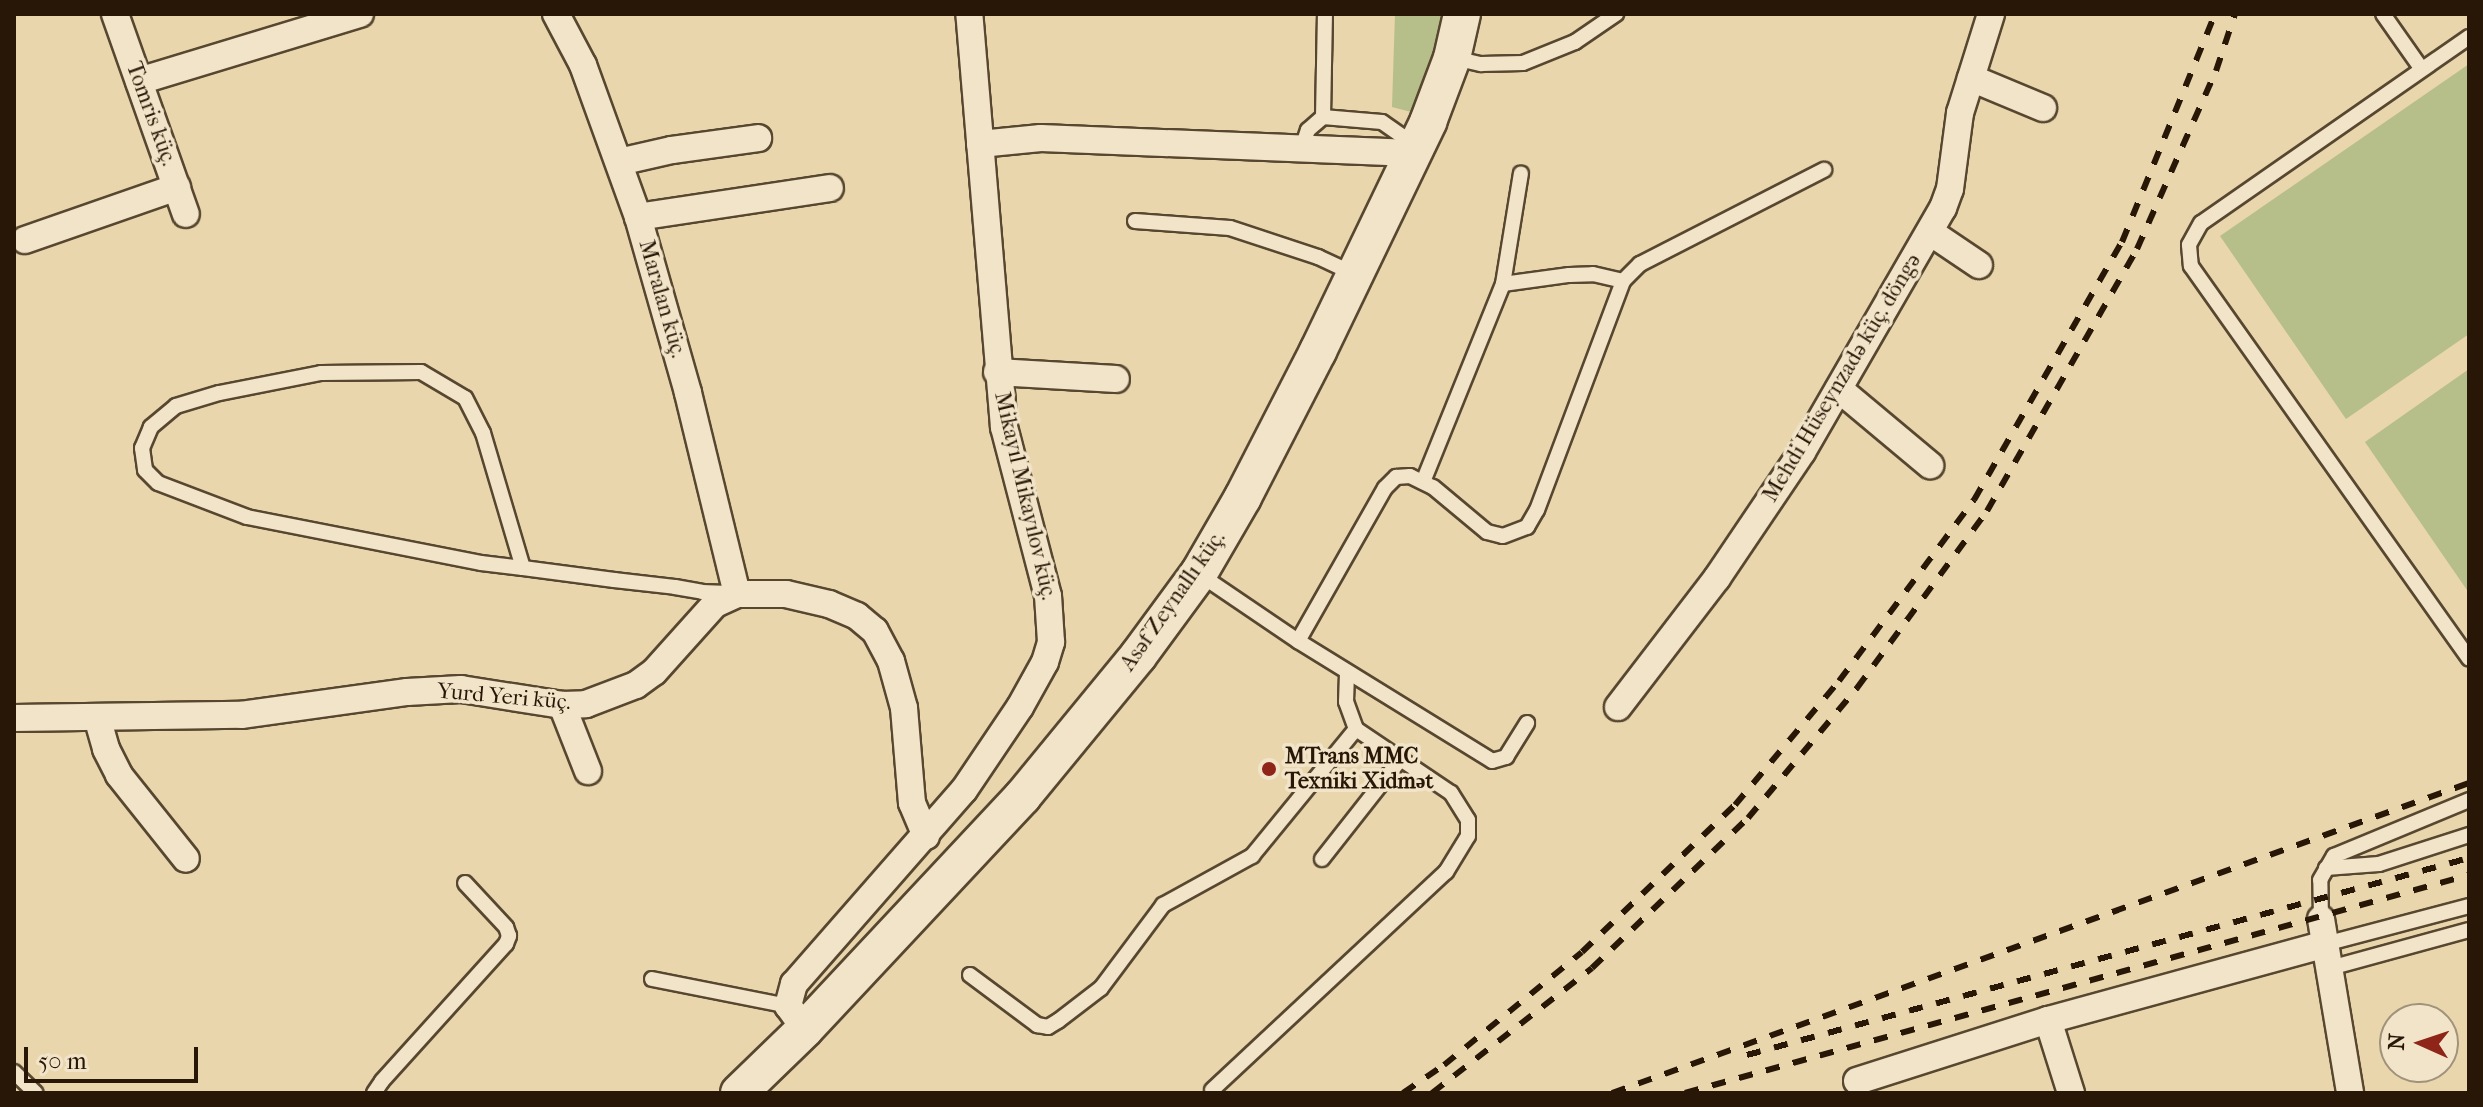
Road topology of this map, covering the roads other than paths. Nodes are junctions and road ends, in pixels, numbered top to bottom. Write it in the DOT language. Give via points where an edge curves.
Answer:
graph roads {
  1 [pos="115,14"];
  2 [pos="360,14"];
  3 [pos="556,14"];
  4 [pos="969,14"];
  5 [pos="1325,14"];
  6 [pos="1462,14"];
  7 [pos="1616,14"];
  8 [pos="1991,14"];
  9 [pos="2383,14"];
  10 [pos="2469,37"];
  11 [pos="1452,58"];
  12 [pos="2421,68"];
  13 [pos="1971,78"];
  14 [pos="139,81"];
  15 [pos="2043,108"];
  16 [pos="1323,117"];
  17 [pos="758,138"];
  18 [pos="980,144"];
  19 [pos="1302,148"];
  20 [pos="1412,153"];
  21 [pos="619,162"];
  22 [pos="1824,170"];
  23 [pos="1521,173"];
  24 [pos="177,187"];
  25 [pos="830,188"];
  26 [pos="186,214"];
  27 [pos="638,217"];
  28 [pos="1135,221"];
  29 [pos="1930,232"];
  30 [pos="25,240"];
  31 [pos="1979,265"];
  32 [pos="1354,274"];
  33 [pos="1623,281"];
  34 [pos="1503,284"];
  35 [pos="997,372"];
  36 [pos="1116,379"];
  37 [pos="1839,389"];
  38 [pos="1930,465"];
  39 [pos="1423,482"];
  40 [pos="523,568"];
  41 [pos="1199,573"];
  42 [pos="737,594"];
  43 [pos="1298,641"];
  44 [pos="2469,659"];
  45 [pos="1347,672"];
  46 [pos="562,705"];
  47 [pos="1618,707"];
  48 [pos="97,717"];
  49 [pos="14,718"];
  50 [pos="1527,723"];
  51 [pos="1356,729"];
  52 [pos="1400,760"];
  53 [pos="588,771"];
  54 [pos="2469,800"];
  55 [pos="2469,835"];
  56 [pos="926,836"];
  57 [pos="186,859"];
  58 [pos="1322,859"];
  59 [pos="2326,868"];
  60 [pos="465,883"];
  61 [pos="2469,906"];
  62 [pos="2469,930"];
  63 [pos="2325,944"];
  64 [pos="970,975"];
  65 [pos="652,979"];
  66 [pos="797,1017"];
  67 [pos="2048,1020"];
  68 [pos="14,1072"];
  69 [pos="1857,1081"];
  70 [pos="1212,1090"];
  71 [pos="36,1093"];
  72 [pos="374,1093"];
  73 [pos="739,1093"];
  74 [pos="2071,1093"];
  75 [pos="2350,1093"];
  1 -- 14 [label="street, Tomris küç."];
  2 -- 14 [label="street"];
  3 -- 21 [label="street, Maralan küç." via="583,65"];
  4 -- 18 [label="street, Mikayıl Mikayılov küç."];
  5 -- 16 [label="lane"];
  6 -- 11 [label="main road, Asəf Zeynallı küç."];
  7 -- 11 [label="lane" via="1575,42 1523,63"];
  8 -- 13 [label="street, Mehdi Hüseynzadə küç. döngə"];
  9 -- 12 [label="lane"];
  10 -- 12 [label="lane"];
  11 -- 20 [label="main road, Asəf Zeynallı küç."];
  12 -- 44 [label="lane" via="2201,223 2189,245 2191,266"];
  13 -- 15 [label="street"];
  13 -- 29 [label="street, Mehdi Hüseynzadə küç. döngə" via="1955,139 1950,189"];
  14 -- 24 [label="street, Tomris küç."];
  16 -- 19 [label="lane" via="1308,130"];
  16 -- 20 [label="lane" via="1382,122 1402,136"];
  17 -- 21 [label="street"];
  18 -- 19 [label="street" via="1041,138"];
  18 -- 35 [label="street, Mikayıl Mikayılov küç."];
  19 -- 20 [label="street"];
  20 -- 32 [label="main road, Asəf Zeynallı küç."];
  21 -- 27 [label="street, Maralan küç."];
  22 -- 33 [label="lane" via="1640,264"];
  23 -- 34 [label="lane"];
  24 -- 26 [label="street, Tomris küç."];
  24 -- 30 [label="street"];
  25 -- 27 [label="street"];
  27 -- 42 [label="street, Maralan küç."];
  28 -- 32 [label="lane" via="1230,228"];
  29 -- 31 [label="street"];
  29 -- 37 [label="street, Mehdi Hüseynzadə küç. döngə"];
  32 -- 41 [label="main road, Asəf Zeynallı küç." via="1243,497"];
  33 -- 34 [label="lane" via="1593,274"];
  33 -- 39 [label="lane" via="1527,527 1503,536 1487,532"];
  34 -- 39 [label="lane"];
  35 -- 36 [label="street"];
  35 -- 56 [label="street, Mikayıl Mikayılov küç." via="1013,465 1048,596 1051,642 1020,707"];
  37 -- 38 [label="street"];
  37 -- 47 [label="street, Mehdi Hüseynzadə küç. döngə" via="1717,578"];
  39 -- 43 [label="lane" via="1396,477 1385,488"];
  40 -- 40 [label="lane" via="247,517 158,483 145,470 142,448 151,427 176,406 219,393 321,373 421,372 465,398 483,433"];
  40 -- 42 [label="lane"];
  41 -- 43 [label="lane"];
  41 -- 66 [label="main road, Asəf Zeynallı küç." via="1023,796"];
  42 -- 46 [label="street, Yurd Yeri küç." via="701,616 667,660 636,685 586,704"];
  42 -- 56 [label="street" via="786,594 829,604 875,631 891,661 904,708 912,803"];
  43 -- 45 [label="lane"];
  45 -- 50 [label="lane" via="1492,761 1506,757"];
  45 -- 51 [label="lane" via="1346,702"];
  46 -- 48 [label="street, Yurd Yeri küç." via="461,689 241,715"];
  46 -- 53 [label="street"];
  48 -- 49 [label="street, Yurd Yeri küç."];
  48 -- 57 [label="street" via="119,775"];
  51 -- 52 [label="lane"];
  51 -- 64 [label="lane" via="1252,856 1163,905 1101,988 1058,1021 1048,1027 1037,1025"];
  52 -- 58 [label="lane"];
  52 -- 70 [label="lane" via="1451,793 1461,807 1468,836 1460,852 1446,872"];
  54 -- 59 [label="lane" via="2350,846"];
  55 -- 59 [label="lane" via="2379,864"];
  56 -- 66 [label="street, Mikayıl Mikayılov küç." via="794,984"];
  59 -- 63 [label="lane" via="2320,880"];
  60 -- 72 [label="lane" via="506,927 506,944"];
  61 -- 63 [label="lane"];
  62 -- 63 [label="lane"];
  63 -- 67 [label="street"];
  63 -- 75 [label="street"];
  65 -- 66 [label="lane"];
  66 -- 73 [label="main road, Asəf Zeynallı küç."];
  67 -- 69 [label="street"];
  67 -- 74 [label="street"];
  68 -- 71 [label="lane"];
}
